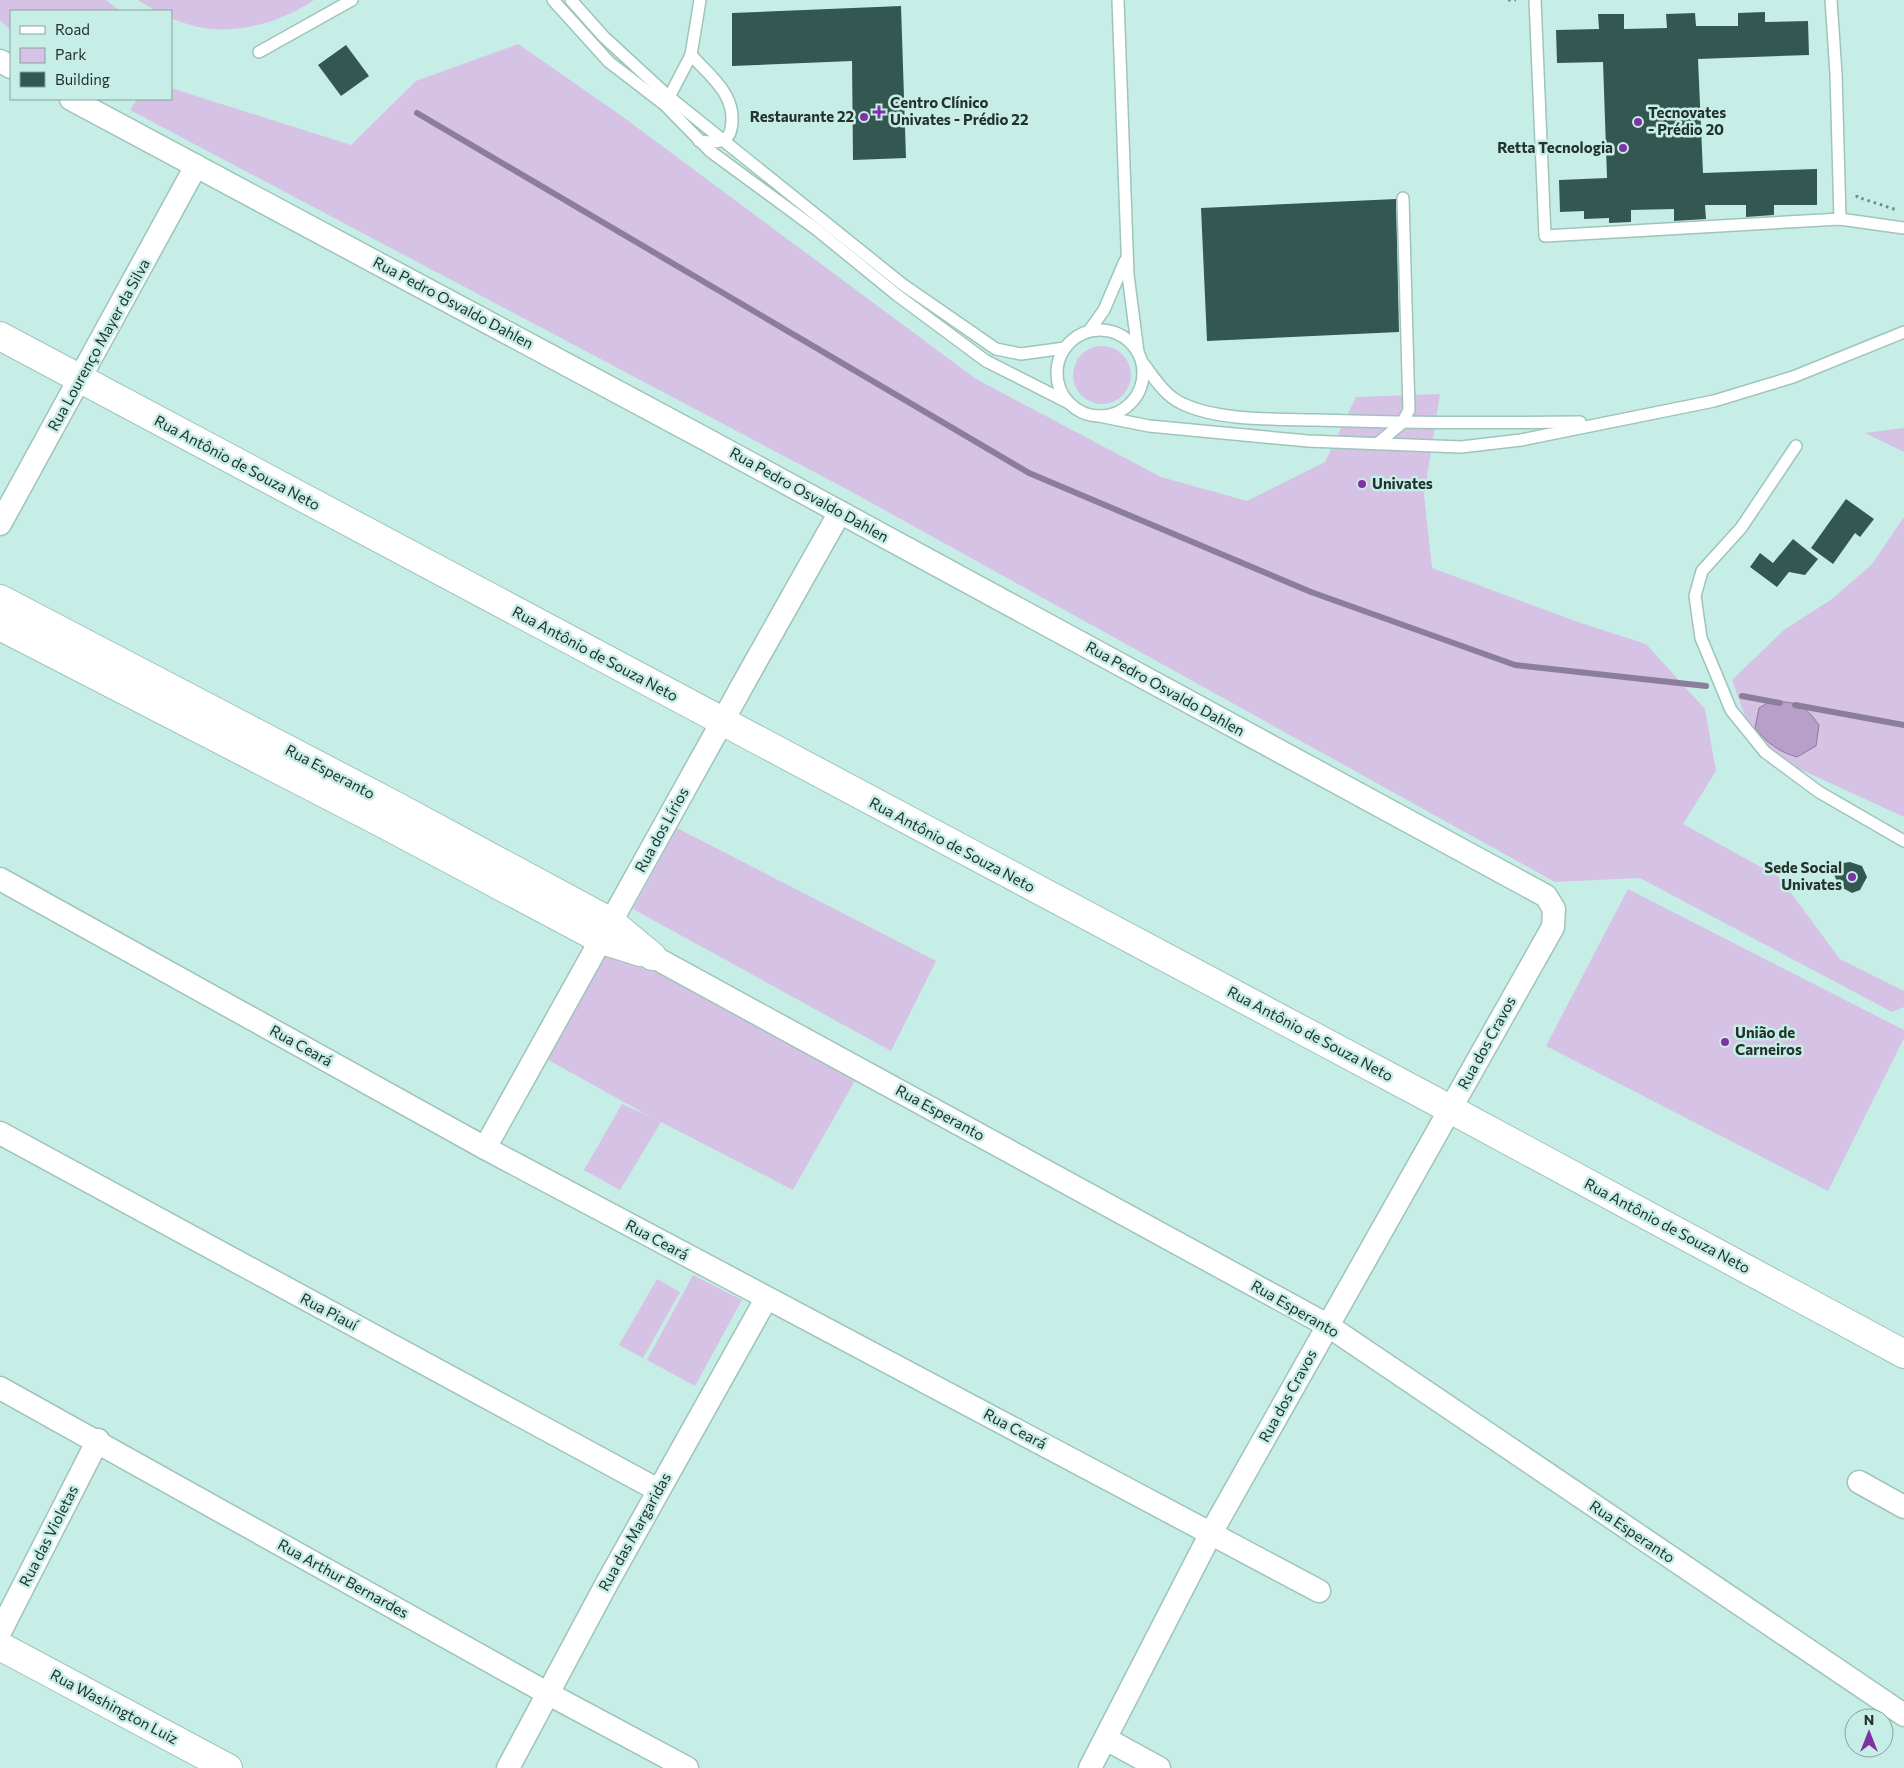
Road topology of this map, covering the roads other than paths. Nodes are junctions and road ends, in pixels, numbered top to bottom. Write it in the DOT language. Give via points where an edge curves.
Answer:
graph roads {
  1 [pos="352,0"];
  2 [pos="553,0"];
  3 [pos="571,0"];
  4 [pos="700,0"];
  5 [pos="1118,0"];
  6 [pos="1536,0"];
  7 [pos="1831,0"];
  8 [pos="259,52"];
  9 [pos="691,55"];
  10 [pos="73,100"];
  11 [pos="667,101"];
  12 [pos="725,140"];
  13 [pos="699,141"];
  14 [pos="196,166"];
  15 [pos="1403,198"];
  16 [pos="1840,219"];
  17 [pos="1904,228"];
  18 [pos="1127,258"];
  19 [pos="1089,331"];
  20 [pos="1903,333"];
  21 [pos="0,336"];
  22 [pos="1065,348"];
  23 [pos="1140,357"];
  24 [pos="80,379"];
  25 [pos="1068,403"];
  26 [pos="1099,416"];
  27 [pos="1607,422"];
  28 [pos="1402,423"];
  29 [pos="1377,444"];
  30 [pos="1796,446"];
  31 [pos="840,512"];
  32 [pos="0,524"];
  33 [pos="0,599"];
  34 [pos="0,626"];
  35 [pos="153,692"];
  36 [pos="720,722"];
  37 [pos="1904,841"];
  38 [pos="0,879"];
  39 [pos="1546,896"];
  40 [pos="607,932"];
  41 [pos="652,956"];
  42 [pos="1450,1109"];
  43 [pos="0,1133"];
  44 [pos="485,1148"];
  45 [pos="766,1299"];
  46 [pos="1327,1325"];
  47 [pos="1904,1354"];
  48 [pos="0,1388"];
  49 [pos="98,1440"];
  50 [pos="1859,1482"];
  51 [pos="658,1490"];
  52 [pos="1904,1507"];
  53 [pos="1212,1533"];
  54 [pos="1319,1591"];
  55 [pos="0,1632"];
  56 [pos="0,1646"];
  57 [pos="547,1693"];
  58 [pos="1904,1715"];
  59 [pos="1106,1739"];
  60 [pos="228,1768"];
  61 [pos="508,1768"];
  62 [pos="687,1768"];
  63 [pos="1090,1768"];
  64 [pos="1159,1768"];
  1 -- 8 [label="lane"];
  2 -- 11 [label="lane" via="609,62"];
  3 -- 11 [label="lane"];
  4 -- 9 [label="lane"];
  5 -- 18 [label="lane"];
  6 -- 16 [label="lane" via="1545,236"];
  7 -- 16 [label="lane"];
  9 -- 11 [label="lane"];
  9 -- 12 [label="lane" via="716,80 731,102 733,121 730,135"];
  10 -- 14 [label="street, Rua Pedro Osvaldo Dahlen"];
  11 -- 12 [label="lane"];
  11 -- 13 [label="lane"];
  12 -- 13 [label="lane" via="715,143"];
  12 -- 22 [label="lane" via="902,284 996,349 1021,354"];
  13 -- 25 [label="lane" via="986,361"];
  14 -- 24 [label="street, Rua Lourenço Mayer da Silva"];
  14 -- 31 [label="street, Rua Pedro Osvaldo Dahlen"];
  15 -- 28 [label="lane" via="1410,410"];
  16 -- 17 [label="lane"];
  18 -- 19 [label="lane" via="1104,310"];
  18 -- 23 [label="lane"];
  19 -- 22 [label="lane" via="1079,335"];
  19 -- 23 [label="lane" via="1101,330 1122,336"];
  20 -- 27 [label="lane" via="1793,377 1714,401"];
  21 -- 24 [label="street, Rua Antônio de Souza Neto"];
  22 -- 25 [label="lane" via="1056,372"];
  23 -- 26 [label="lane" via="1142,385 1137,395 1121,411"];
  23 -- 28 [label="lane" via="1165,391 1181,403 1214,413"];
  24 -- 32 [label="street, Rua Lourenço Mayer da Silva"];
  24 -- 36 [label="street, Rua Antônio de Souza Neto"];
  25 -- 26 [label="lane"];
  26 -- 29 [label="lane" via="1149,426"];
  27 -- 28 [label="lane"];
  27 -- 29 [label="lane" via="1521,440 1461,447"];
  28 -- 29 [label="lane"];
  30 -- 37 [label="lane" via="1740,528 1702,571 1695,596 1701,638 1731,710 1765,752 1820,792"];
  31 -- 36 [label="street, Rua dos Lírios"];
  31 -- 39 [label="street, Rua Pedro Osvaldo Dahlen"];
  33 -- 35 [label="street, Rua Esperanto"];
  34 -- 35 [label="street, Rua Esperanto"];
  35 -- 40 [label="street, Rua Esperanto"];
  36 -- 40 [label="street, Rua dos Lírios"];
  36 -- 42 [label="street, Rua Antônio de Souza Neto"];
  38 -- 44 [label="street, Rua Ceará"];
  39 -- 42 [label="street, Rua dos Cravos" via="1554,909 1553,927"];
  40 -- 41 [label="street, Rua Esperanto"];
  40 -- 44 [label="street, Rua dos Lírios"];
  41 -- 46 [label="street, Rua Esperanto"];
  42 -- 46 [label="street, Rua dos Cravos"];
  42 -- 47 [label="street, Rua Antônio de Souza Neto"];
  43 -- 51 [label="street, Rua Piauí"];
  44 -- 45 [label="street, Rua Ceará"];
  45 -- 51 [label="street, Rua das Margaridas"];
  45 -- 53 [label="street, Rua Ceará"];
  46 -- 53 [label="street, Rua dos Cravos"];
  46 -- 58 [label="street, Rua Esperanto"];
  48 -- 49 [label="street, Rua Arthur Bernardes"];
  49 -- 55 [label="street, Rua das Violetas"];
  49 -- 57 [label="street, Rua Arthur Bernardes"];
  50 -- 52 [label="street"];
  51 -- 57 [label="street, Rua das Margaridas"];
  53 -- 54 [label="street, Rua Ceará"];
  53 -- 59 [label="street, Rua dos Cravos"];
  56 -- 60 [label="street, Rua Washington Luiz"];
  57 -- 61 [label="street, Rua das Margaridas"];
  57 -- 62 [label="street, Rua Arthur Bernardes"];
  59 -- 63 [label="street, Rua dos Cravos"];
  59 -- 64 [label="street"];
}
